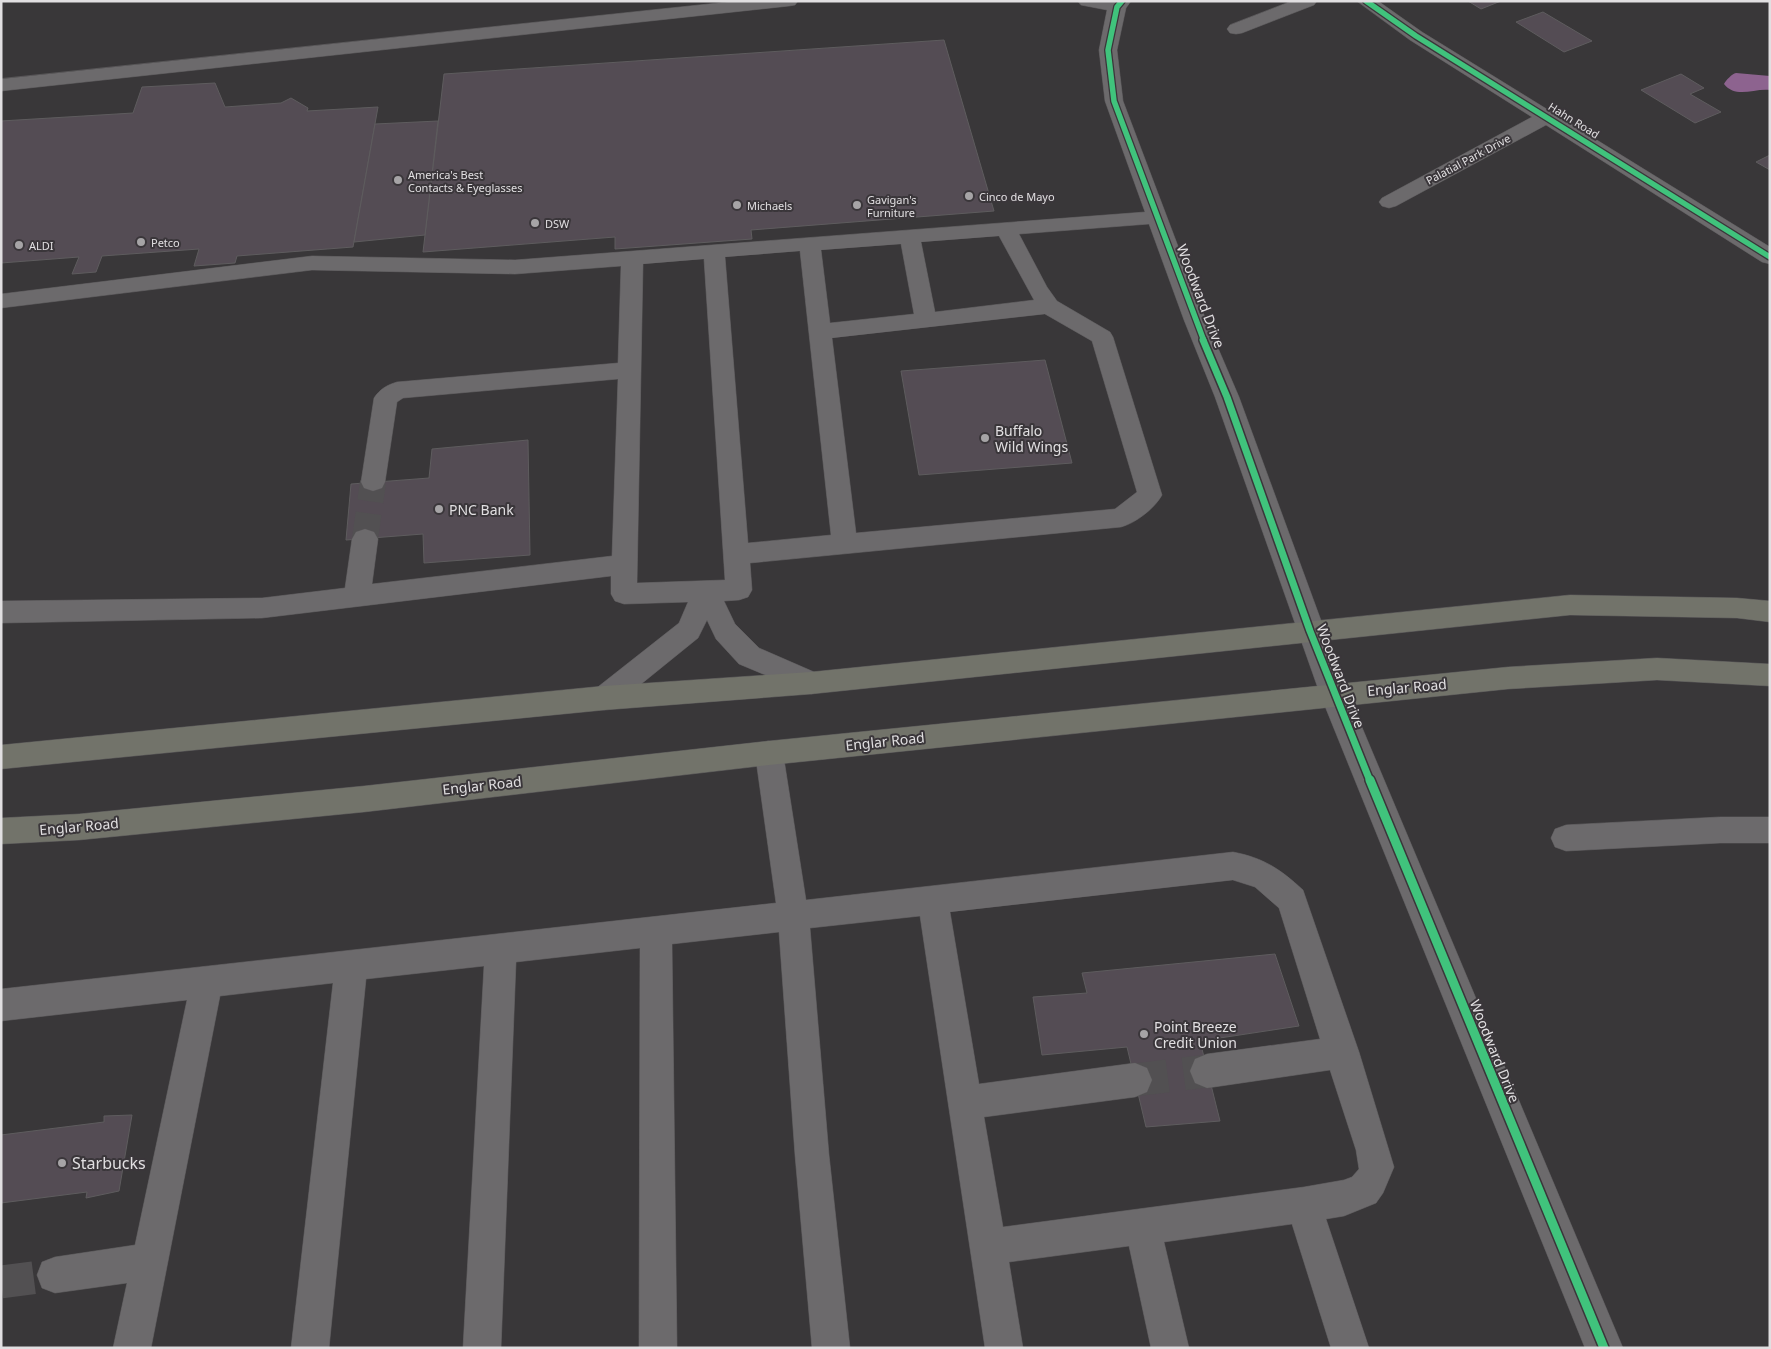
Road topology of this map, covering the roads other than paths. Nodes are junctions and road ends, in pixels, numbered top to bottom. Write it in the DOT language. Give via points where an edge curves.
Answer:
graph roads {
  1 [pos="790,1"];
  2 [pos="1086,1"];
  3 [pos="1308,1"];
  4 [pos="1366,1"];
  5 [pos="1120,4"];
  6 [pos="1236,29"];
  7 [pos="1,85"];
  8 [pos="1547,117"];
  9 [pos="1388,202"];
  10 [pos="1158,217"];
  11 [pos="1006,230"];
  12 [pos="910,238"];
  13 [pos="810,245"];
  14 [pos="714,252"];
  15 [pos="1770,257"];
  16 [pos="632,258"];
  17 [pos="1,300"];
  18 [pos="1049,306"];
  19 [pos="926,320"];
  20 [pos="820,332"];
  21 [pos="629,370"];
  22 [pos="373,482"];
  23 [pos="365,539"];
  24 [pos="845,544"];
  25 [pos="737,554"];
  26 [pos="625,564"];
  27 [pos="706,591"];
  28 [pos="357,596"];
  29 [pos="1,612"];
  30 [pos="1770,612"];
  31 [pos="1310,631"];
  32 [pos="1770,675"];
  33 [pos="812,683"];
  34 [pos="1334,694"];
  35 [pos="604,698"];
  36 [pos="768,753"];
  37 [pos="1,757"];
  38 [pos="1770,830"];
  39 [pos="1,831"];
  40 [pos="1566,838"];
  41 [pos="933,900"];
  42 [pos="793,916"];
  43 [pos="656,932"];
  44 [pos="501,949"];
  45 [pos="351,966"];
  46 [pos="207,982"];
  47 [pos="1,1005"];
  48 [pos="1342,1052"];
  49 [pos="1207,1071"];
  50 [pos="1135,1080"];
  51 [pos="965,1103"];
  52 [pos="1304,1205"];
  53 [pos="1142,1226"];
  54 [pos="988,1247"];
  55 [pos="150,1261"];
  56 [pos="55,1274"];
  57 [pos="132,1348"];
  58 [pos="310,1348"];
  59 [pos="482,1348"];
  60 [pos="658,1348"];
  61 [pos="831,1348"];
  62 [pos="1004,1348"];
  63 [pos="1170,1348"];
  64 [pos="1350,1348"];
  65 [pos="1604,1348"];
  1 -- 7 [label="street"];
  2 -- 5 [label="street"];
  3 -- 6 [label="street"];
  4 -- 8 [label="street, Hahn Road"];
  5 -- 10 [label="street, Woodward Drive" via="1108,50 1114,101"];
  8 -- 9 [label="street, Palatial Park Drive"];
  8 -- 15 [label="street, Hahn Road"];
  10 -- 11 [label="street"];
  10 -- 31 [label="street, Woodward Drive" via="1227,397"];
  11 -- 12 [label="street"];
  11 -- 18 [label="street"];
  12 -- 13 [label="street"];
  12 -- 19 [label="street"];
  13 -- 14 [label="street"];
  13 -- 20 [label="street"];
  14 -- 16 [label="street"];
  14 -- 25 [label="street"];
  16 -- 17 [label="street" via="515,267 312,263"];
  16 -- 21 [label="street"];
  18 -- 19 [label="street"];
  18 -- 24 [label="street" via="1102,337 1150,495 1121,518"];
  19 -- 20 [label="street"];
  20 -- 24 [label="street"];
  21 -- 22 [label="street" via="397,390 386,398"];
  21 -- 26 [label="street"];
  23 -- 28 [label="street"];
  24 -- 25 [label="street"];
  25 -- 27 [label="street" via="739,590"];
  26 -- 27 [label="street" via="624,594"];
  26 -- 28 [label="street"];
  27 -- 33 [label="street" via="725,631 749,656"];
  27 -- 35 [label="street" via="689,630"];
  28 -- 29 [label="street" via="262,608"];
  30 -- 31 [label="main road" via="1737,608 1570,604"];
  31 -- 33 [label="main road"];
  31 -- 34 [label="street, Woodward Drive"];
  32 -- 34 [label="main road, Englar Road" via="1657,669 1508,678"];
  33 -- 35 [label="main road"];
  34 -- 36 [label="main road, Englar Road"];
  34 -- 65 [label="street, Woodward Drive"];
  35 -- 37 [label="main road"];
  36 -- 39 [label="main road, Englar Road" via="364,799 79,827"];
  36 -- 42 [label="street"];
  38 -- 40 [label="street"];
  41 -- 42 [label="street"];
  41 -- 48 [label="street" via="1233,866 1255,870 1274,882 1292,900"];
  41 -- 51 [label="street"];
  42 -- 43 [label="street"];
  42 -- 61 [label="street"];
  43 -- 44 [label="street"];
  43 -- 60 [label="street"];
  44 -- 45 [label="street"];
  44 -- 59 [label="street"];
  45 -- 46 [label="street"];
  45 -- 58 [label="street"];
  46 -- 47 [label="street"];
  46 -- 55 [label="street"];
  48 -- 49 [label="street"];
  48 -- 52 [label="street" via="1377,1167 1364,1191"];
  50 -- 51 [label="street"];
  51 -- 54 [label="street"];
  52 -- 53 [label="street"];
  52 -- 64 [label="street"];
  53 -- 54 [label="street"];
  53 -- 63 [label="street"];
  54 -- 62 [label="street"];
  55 -- 56 [label="street"];
  55 -- 57 [label="street"];
}
